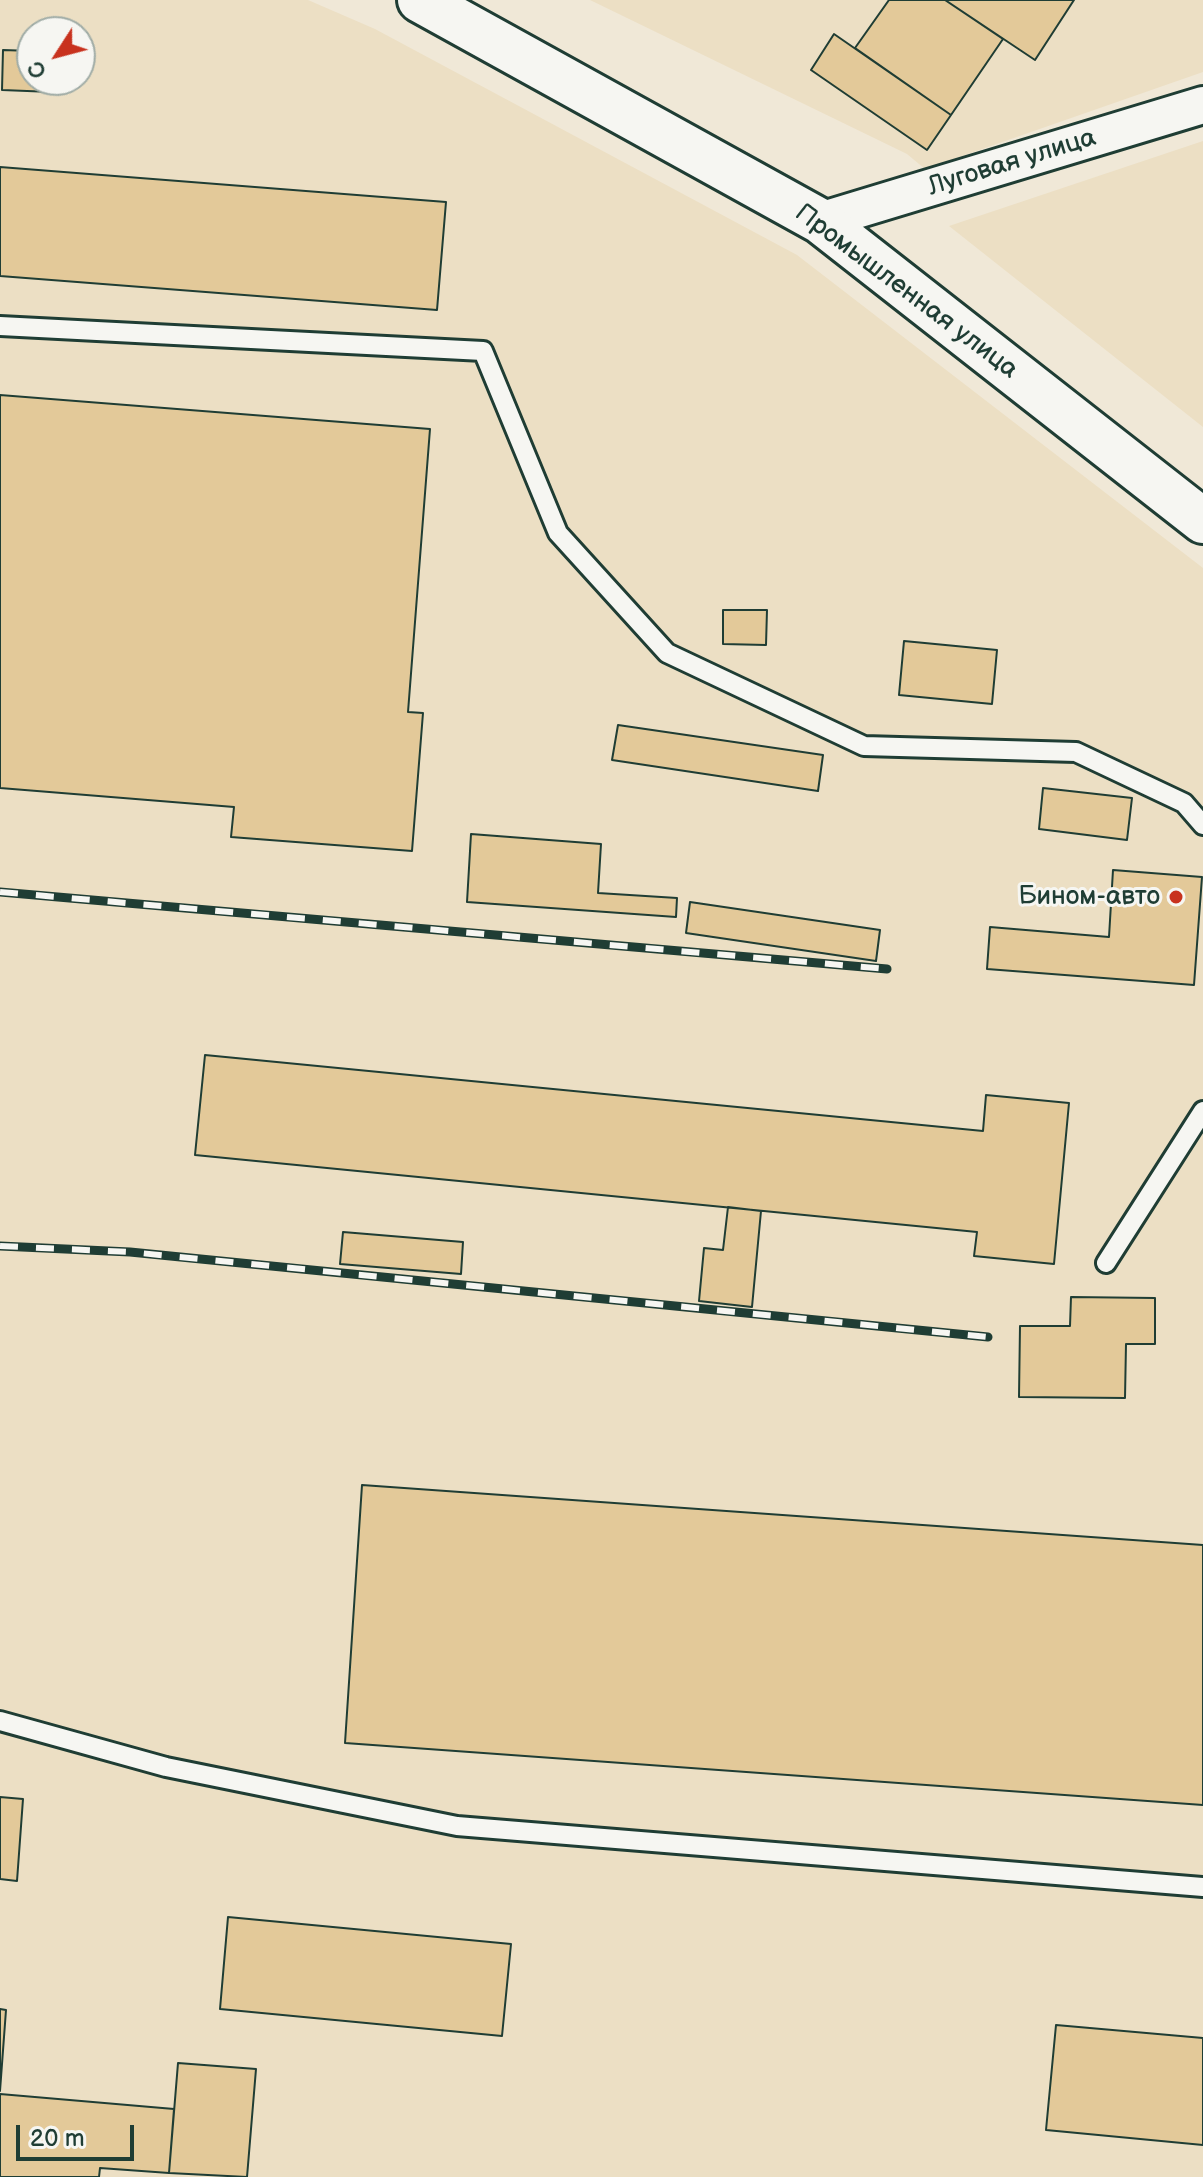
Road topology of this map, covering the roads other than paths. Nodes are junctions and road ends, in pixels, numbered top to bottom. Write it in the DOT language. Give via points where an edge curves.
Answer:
graph roads {
  1 [pos="420,0"];
  2 [pos="1203,105"];
  3 [pos="820,221"];
  4 [pos="0,326"];
  5 [pos="1203,521"];
  6 [pos="1203,825"];
  7 [pos="1203,1111"];
  8 [pos="1106,1263"];
  9 [pos="0,1721"];
  10 [pos="1203,1887"];
  1 -- 3 [label="main road, Промышленная улица"];
  2 -- 3 [label="street, Луговая улица"];
  3 -- 5 [label="main road, Промышленная улица"];
  4 -- 6 [label="lane" via="483,351 558,533 667,653 864,746 1076,752 1184,803"];
  7 -- 8 [label="lane"];
  9 -- 10 [label="lane" via="166,1767 457,1826"];
}
